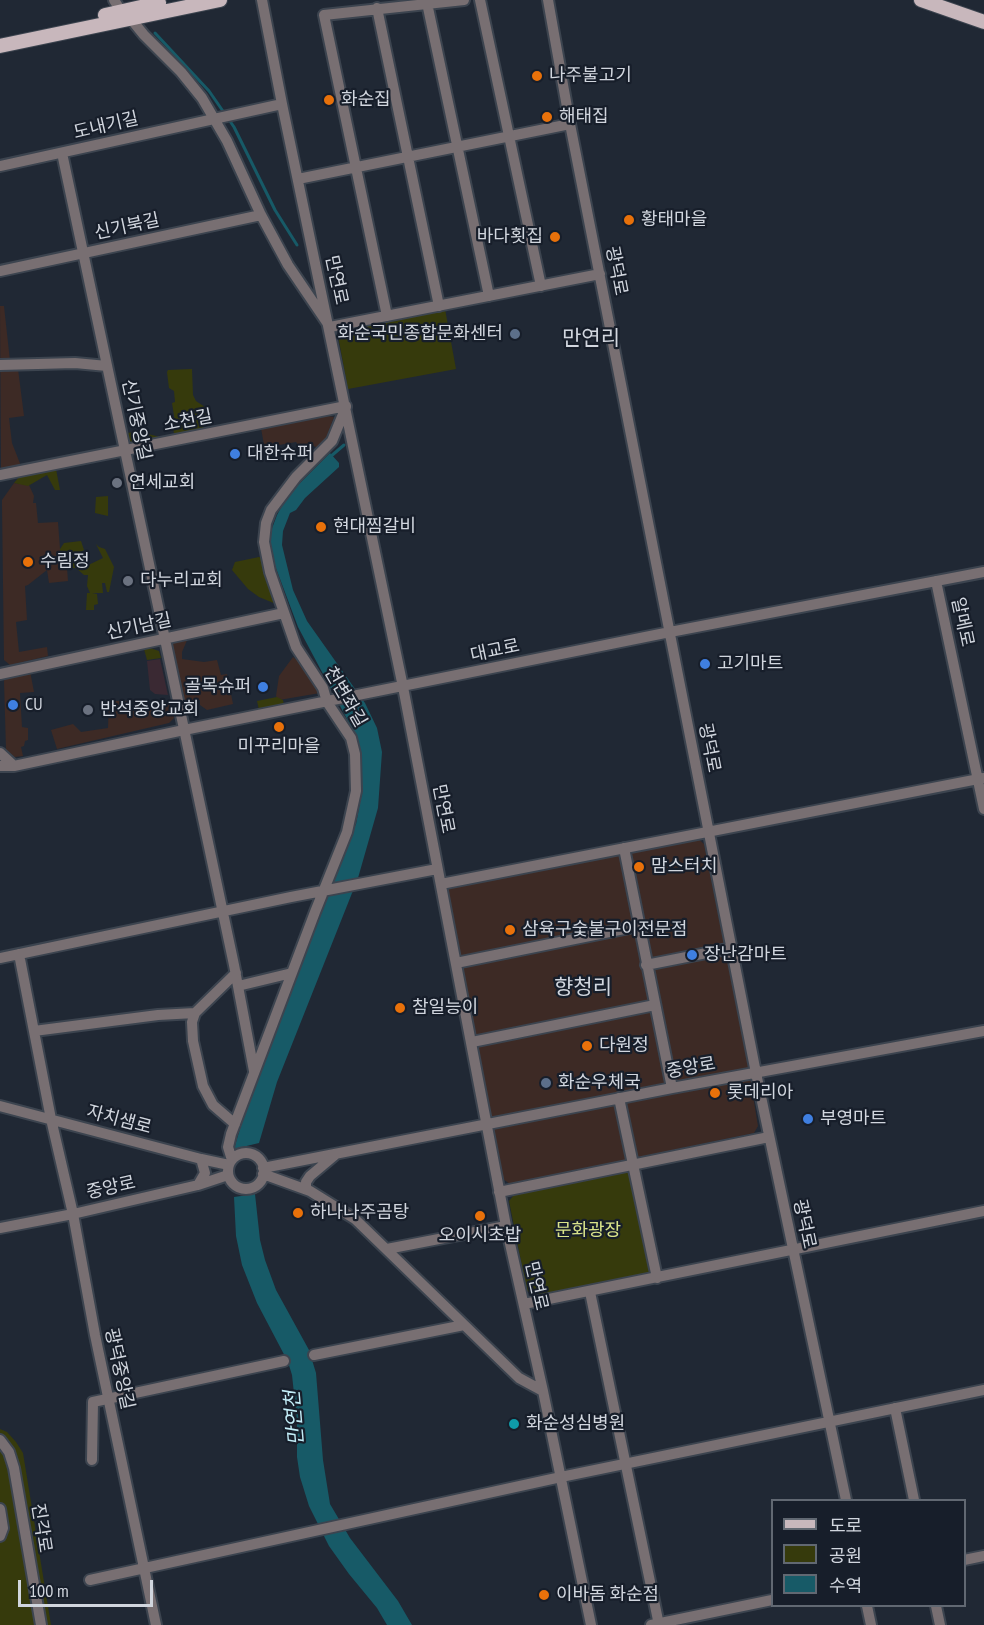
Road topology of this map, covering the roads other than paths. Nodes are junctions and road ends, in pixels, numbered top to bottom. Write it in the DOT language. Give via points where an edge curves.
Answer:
graph roads {
  1 [pos="176,0"];
  2 [pos="220,0"];
  3 [pos="262,0"];
  4 [pos="464,0"];
  5 [pos="480,0"];
  6 [pos="548,0"];
  7 [pos="921,0"];
  8 [pos="427,3"];
  9 [pos="377,8"];
  10 [pos="122,10"];
  11 [pos="984,22"];
  12 [pos="0,37"];
  13 [pos="0,46"];
  14 [pos="282,104"];
  15 [pos="217,118"];
  16 [pos="570,124"];
  17 [pos="508,136"];
  18 [pos="457,146"];
  19 [pos="62,153"];
  20 [pos="406,157"];
  21 [pos="0,166"];
  22 [pos="354,167"];
  23 [pos="298,178"];
  24 [pos="261,215"];
  25 [pos="84,253"];
  26 [pos="0,271"];
  27 [pos="600,274"];
  28 [pos="541,286"];
  29 [pos="489,296"];
  30 [pos="439,306"];
  31 [pos="387,316"];
  32 [pos="330,327"];
  33 [pos="0,365"];
  34 [pos="107,366"];
  35 [pos="346,406"];
  36 [pos="126,450"];
  37 [pos="0,475"];
  38 [pos="984,572"];
  39 [pos="936,581"];
  40 [pos="284,613"];
  41 [pos="670,632"];
  42 [pos="165,638"];
  43 [pos="0,674"];
  44 [pos="403,687"];
  45 [pos="331,702"];
  46 [pos="184,730"];
  47 [pos="0,753"];
  48 [pos="0,766"];
  49 [pos="14,766"];
  50 [pos="0,774"];
  51 [pos="981,778"];
  52 [pos="984,810"];
  53 [pos="709,832"];
  54 [pos="624,848"];
  55 [pos="437,870"];
  56 [pos="441,884"];
  57 [pos="325,891"];
  58 [pos="222,911"];
  59 [pos="639,926"];
  60 [pos="732,948"];
  61 [pos="19,954"];
  62 [pos="0,957"];
  63 [pos="456,963"];
  64 [pos="646,965"];
  65 [pos="292,973"];
  66 [pos="236,974"];
  67 [pos="238,986"];
  68 [pos="654,1005"];
  69 [pos="195,1013"];
  70 [pos="984,1031"];
  71 [pos="34,1032"];
  72 [pos="472,1042"];
  73 [pos="254,1071"];
  74 [pos="756,1073"];
  75 [pos="672,1088"];
  76 [pos="619,1098"];
  77 [pos="0,1106"];
  78 [pos="51,1119"];
  79 [pos="235,1124"];
  80 [pos="487,1124"];
  81 [pos="769,1137"];
  82 [pos="340,1152"];
  83 [pos="201,1160"];
  84 [pos="633,1164"];
  85 [pos="230,1166"];
  86 [pos="263,1171"];
  87 [pos="198,1185"];
  88 [pos="306,1189"];
  89 [pos="499,1192"];
  90 [pos="984,1211"];
  91 [pos="73,1214"];
  92 [pos="506,1226"];
  93 [pos="0,1228"];
  94 [pos="387,1249"];
  95 [pos="793,1251"];
  96 [pos="657,1278"];
  97 [pos="590,1292"];
  98 [pos="524,1304"];
  99 [pos="464,1324"];
  100 [pos="314,1355"];
  101 [pos="284,1361"];
  102 [pos="984,1390"];
  103 [pos="543,1391"];
  104 [pos="108,1399"];
  105 [pos="895,1408"];
  106 [pos="829,1421"];
  107 [pos="0,1440"];
  108 [pos="92,1460"];
  109 [pos="626,1463"];
  110 [pos="561,1477"];
  111 [pos="846,1499"];
  112 [pos="914,1499"];
  113 [pos="0,1509"];
  114 [pos="0,1536"];
  115 [pos="984,1556"];
  116 [pos="966,1560"];
  117 [pos="144,1568"];
  118 [pos="90,1580"];
  119 [pos="771,1600"];
  120 [pos="867,1607"];
  121 [pos="936,1607"];
  122 [pos="656,1624"];
  123 [pos="41,1625"];
  124 [pos="156,1625"];
  125 [pos="591,1625"];
  126 [pos="871,1625"];
  127 [pos="940,1625"];
  1 -- 10 [label="main road"];
  2 -- 10 [label="main road"];
  3 -- 14 [label="street, 만연로"];
  4 -- 8 [label="street"];
  5 -- 17 [label="street"];
  6 -- 16 [label="street, 광덕로"];
  7 -- 11 [label="main road"];
  8 -- 9 [label="street"];
  8 -- 18 [label="street"];
  9 -- 20 [label="street"];
  9 -- 22 [label="street" via="324,15"];
  10 -- 12 [label="main road"];
  10 -- 13 [label="main road"];
  10 -- 15 [label="street" via="190,82"];
  14 -- 15 [label="street, 도내기길"];
  14 -- 23 [label="street, 만연로"];
  15 -- 19 [label="street, 도내기길"];
  15 -- 24 [label="street"];
  16 -- 17 [label="street"];
  16 -- 27 [label="street, 광덕로"];
  17 -- 18 [label="street"];
  17 -- 28 [label="street"];
  18 -- 20 [label="street"];
  18 -- 29 [label="street"];
  19 -- 21 [label="street, 도내기길"];
  19 -- 25 [label="street, 신기중앙길"];
  20 -- 22 [label="street"];
  20 -- 30 [label="street"];
  22 -- 23 [label="street"];
  22 -- 31 [label="street"];
  23 -- 32 [label="street, 만연로"];
  24 -- 25 [label="street, 신기북길"];
  24 -- 32 [label="street" via="288,266"];
  25 -- 26 [label="street, 신기북길"];
  25 -- 34 [label="street, 신기중앙길"];
  27 -- 28 [label="street"];
  27 -- 41 [label="street, 광덕로"];
  28 -- 29 [label="street"];
  29 -- 30 [label="street"];
  30 -- 31 [label="street"];
  31 -- 32 [label="street"];
  32 -- 35 [label="street, 만연로"];
  33 -- 34 [label="street"];
  34 -- 36 [label="street, 신기중앙길"];
  35 -- 36 [label="street, 소천길"];
  35 -- 40 [label="street, 천변좌길" via="332,441 284,491 266,524 266,557"];
  35 -- 44 [label="street, 만연로"];
  36 -- 37 [label="street, 소천길"];
  36 -- 42 [label="street, 신기중앙길"];
  38 -- 39 [label="street, 대교로"];
  39 -- 41 [label="street, 대교로"];
  39 -- 51 [label="street, 알메로"];
  40 -- 42 [label="street, 신기남길"];
  40 -- 45 [label="street, 천변좌길" via="299,654"];
  41 -- 44 [label="street, 대교로"];
  41 -- 53 [label="street, 광덕로"];
  42 -- 43 [label="street, 신기남길"];
  42 -- 46 [label="street, 신기중앙길"];
  44 -- 45 [label="street, 대교로"];
  44 -- 55 [label="street, 만연로"];
  45 -- 46 [label="street, 대교로"];
  45 -- 57 [label="street, 천변좌길" via="351,738 357,780 347,832"];
  46 -- 49 [label="street, 대교로"];
  46 -- 58 [label="street, 신기중앙길"];
  47 -- 49 [label="street"];
  48 -- 49 [label="street"];
  49 -- 50 [label="street"];
  51 -- 52 [label="street, 알메로"];
  51 -- 53 [label="street"];
  53 -- 54 [label="street"];
  53 -- 60 [label="street, 광덕로"];
  54 -- 56 [label="street"];
  54 -- 59 [label="street"];
  55 -- 56 [label="street, 만연로"];
  55 -- 57 [label="street"];
  56 -- 63 [label="street, 만연로"];
  57 -- 58 [label="street"];
  57 -- 65 [label="street, 천변좌길"];
  58 -- 61 [label="street"];
  58 -- 66 [label="street, 신기중앙길"];
  59 -- 63 [label="street"];
  59 -- 64 [label="street"];
  60 -- 64 [label="street"];
  60 -- 74 [label="street, 광덕로"];
  61 -- 62 [label="street"];
  61 -- 71 [label="street, 광덕중앙길"];
  63 -- 72 [label="street, 만연로"];
  64 -- 68 [label="street"];
  65 -- 67 [label="street"];
  65 -- 73 [label="street, 천변좌길"];
  66 -- 67 [label="street, 신기중앙길"];
  66 -- 69 [label="street"];
  67 -- 73 [label="street, 신기중앙길"];
  68 -- 72 [label="street"];
  68 -- 75 [label="street"];
  69 -- 71 [label="street"];
  69 -- 79 [label="street" via="192,1031 203,1086 213,1105"];
  70 -- 74 [label="street, 중앙로"];
  71 -- 78 [label="street, 광덕중앙길"];
  72 -- 80 [label="street, 만연로"];
  73 -- 79 [label="street, 천변좌길"];
  74 -- 75 [label="street, 중앙로"];
  74 -- 81 [label="street, 광덕로"];
  75 -- 76 [label="street, 중앙로"];
  76 -- 80 [label="street, 중앙로"];
  76 -- 84 [label="street"];
  77 -- 78 [label="street, 자치샘로"];
  78 -- 83 [label="street, 자치샘로"];
  78 -- 91 [label="street, 광덕중앙길"];
  79 -- 85 [label="street, 천변좌길" via="228,1147"];
  80 -- 82 [label="street, 중앙로"];
  80 -- 89 [label="street, 만연로"];
  81 -- 84 [label="street"];
  81 -- 95 [label="street, 광덕로"];
  82 -- 86 [label="street, 중앙로"];
  82 -- 88 [label="street" via="316,1168 306,1182"];
  83 -- 85 [label="street, 자치샘로"];
  83 -- 87 [label="street" via="205,1173"];
  84 -- 89 [label="street"];
  84 -- 96 [label="street"];
  85 -- 86 [label="street" via="247,1153 258,1158"];
  85 -- 86 [label="street" via="234,1185 247,1189 259,1183"];
  85 -- 87 [label="street, 중앙로"];
  86 -- 88 [label="street"];
  87 -- 91 [label="street, 중앙로"];
  88 -- 94 [label="street" via="338,1206"];
  89 -- 92 [label="street, 만연로"];
  90 -- 95 [label="street"];
  91 -- 93 [label="street, 중앙로"];
  91 -- 104 [label="street, 광덕중앙길"];
  92 -- 94 [label="street"];
  92 -- 98 [label="street, 만연로"];
  94 -- 99 [label="street"];
  95 -- 96 [label="street"];
  95 -- 106 [label="street, 광덕로"];
  96 -- 97 [label="street"];
  97 -- 98 [label="street"];
  97 -- 109 [label="street"];
  98 -- 103 [label="street, 만연로"];
  99 -- 100 [label="street"];
  99 -- 103 [label="street" via="519,1378"];
  101 -- 104 [label="street"];
  102 -- 105 [label="street"];
  103 -- 110 [label="street, 만연로"];
  104 -- 108 [label="street" via="93,1402"];
  104 -- 117 [label="street, 광덕중앙길"];
  105 -- 106 [label="street"];
  105 -- 112 [label="street"];
  106 -- 109 [label="street"];
  106 -- 111 [label="street, 광덕로"];
  107 -- 123 [label="street, 진각로" via="6,1445 14,1468"];
  109 -- 110 [label="street"];
  109 -- 122 [label="street"];
  110 -- 117 [label="street"];
  110 -- 125 [label="street, 만연로"];
  113 -- 114 [label="street"];
  115 -- 116 [label="street"];
  117 -- 118 [label="street"];
  117 -- 124 [label="street, 광덕중앙길"];
  119 -- 122 [label="street"];
  120 -- 126 [label="street"];
  121 -- 127 [label="street"];
}
